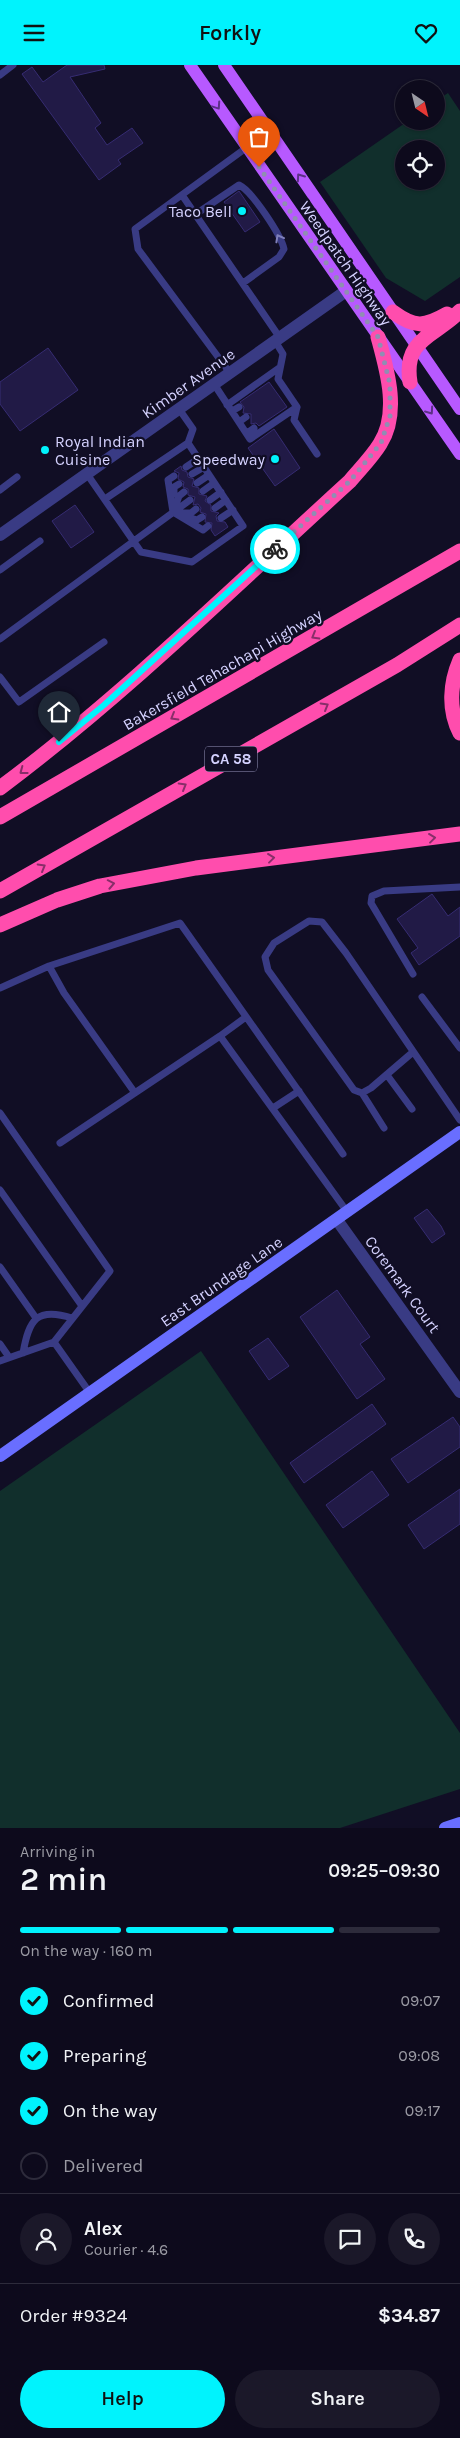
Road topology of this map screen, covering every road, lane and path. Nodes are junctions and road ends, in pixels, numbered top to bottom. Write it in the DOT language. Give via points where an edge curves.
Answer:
graph roads {
  1 [pos="13,65"];
  2 [pos="190,65"];
  3 [pos="224,65"];
  4 [pos="0,75"];
  5 [pos="246,148"];
  6 [pos="182,195"];
  7 [pos="196,214"];
  8 [pos="243,283"];
  9 [pos="346,291"];
  10 [pos="460,309"];
  11 [pos="393,313"];
  12 [pos="378,337"];
  13 [pos="277,339"];
  14 [pos="416,347"];
  15 [pos="279,368"];
  16 [pos="230,373"];
  17 [pos="278,379"];
  18 [pos="410,382"];
  19 [pos="214,384"];
  20 [pos="271,384"];
  21 [pos="286,390"];
  22 [pos="278,395"];
  23 [pos="295,404"];
  24 [pos="227,405"];
  25 [pos="286,406"];
  26 [pos="239,407"];
  27 [pos="179,409"];
  28 [pos="460,409"];
  29 [pos="232,411"];
  30 [pos="246,417"];
  31 [pos="239,422"];
  32 [pos="254,428"];
  33 [pos="247,433"];
  34 [pos="188,443"];
  35 [pos="317,454"];
  36 [pos="460,454"];
  37 [pos="198,459"];
  38 [pos="186,467"];
  39 [pos="204,467"];
  40 [pos="87,474"];
  41 [pos="192,474"];
  42 [pos="209,475"];
  43 [pos="174,476"];
  44 [pos="17,477"];
  45 [pos="197,483"];
  46 [pos="214,483"];
  47 [pos="179,484"];
  48 [pos="0,490"];
  49 [pos="203,491"];
  50 [pos="184,492"];
  51 [pos="221,492"];
  52 [pos="105,499"];
  53 [pos="190,500"];
  54 [pos="210,500"];
  55 [pos="226,500"];
  56 [pos="215,508"];
  57 [pos="196,509"];
  58 [pos="232,510"];
  59 [pos="173,512"];
  60 [pos="202,517"];
  61 [pos="221,517"];
  62 [pos="208,526"];
  63 [pos="0,535"];
  64 [pos="460,540"];
  65 [pos="40,541"];
  66 [pos="133,541"];
  67 [pos="460,551"];
  68 [pos="0,570"];
  69 [pos="357,611"];
  70 [pos="460,625"];
  71 [pos="0,639"];
  72 [pos="104,642"];
  73 [pos="460,660"];
  74 [pos="0,677"];
  75 [pos="460,733"];
  76 [pos="0,788"];
  77 [pos="0,817"];
  78 [pos="460,834"];
  79 [pos="460,887"];
  80 [pos="0,891"];
  81 [pos="0,925"];
  82 [pos="49,966"];
  83 [pos="413,974"];
  84 [pos="0,988"];
  85 [pos="422,997"];
  86 [pos="246,1017"];
  87 [pos="220,1036"];
  88 [pos="460,1048"];
  89 [pos="413,1051"];
  90 [pos="386,1075"];
  91 [pos="299,1091"];
  92 [pos="136,1093"];
  93 [pos="362,1093"];
  94 [pos="273,1108"];
  95 [pos="412,1109"];
  96 [pos="0,1113"];
  97 [pos="460,1120"];
  98 [pos="384,1129"];
  99 [pos="460,1132"];
  100 [pos="60,1143"];
  101 [pos="344,1154"];
  102 [pos="0,1189"];
  103 [pos="348,1213"];
  104 [pos="337,1220"];
  105 [pos="0,1267"];
  106 [pos="82,1306"];
  107 [pos="36,1318"];
  108 [pos="72,1318"];
  109 [pos="54,1342"];
  110 [pos="0,1344"];
  111 [pos="24,1353"];
  112 [pos="10,1357"];
  113 [pos="0,1361"];
  114 [pos="460,1392"];
  115 [pos="90,1393"];
  116 [pos="0,1456"];
  117 [pos="460,1823"];
  118 [pos="445,1828"];
  1 -- 4 [label="lane"];
  2 -- 5 [label="main road, Weedpatch Highway, one-way"];
  11 -- 3 [label="main road, Weedpatch Highway, one-way"];
  5 -- 6 [label="lane"];
  5 -- 9 [label="main road, Weedpatch Highway"];
  6 -- 7 [label="lane"];
  6 -- 16 [label="lane" via="135,229 138,249"];
  7 -- 8 [label="lane"];
  8 -- 7 [label="lane, one-way" via="279,257 284,249 263,212 248,191 239,185"];
  8 -- 13 [label="lane"];
  9 -- 12 [label="main road, Weedpatch Highway"];
  9 -- 13 [label="street, Kimber Avenue"];
  10 -- 11 [label="highway" via="421,325 404,321"];
  10 -- 14 [label="highway"];
  11 -- 14 [label="main road, Weedpatch Highway"];
  12 -- 18 [label="main road, Weedpatch Highway"];
  12 -- 76 [label="highway, one-way" via="390,384 390,416 381,443 350,481 104,705"];
  13 -- 15 [label="lane" via="283,354"];
  13 -- 16 [label="street, Kimber Avenue"];
  14 -- 18 [label="highway" via="409,359"];
  14 -- 28 [label="main road, Weedpatch Highway"];
  15 -- 17 [label="lane"];
  15 -- 24 [label="lane"];
  16 -- 19 [label="street, Kimber Avenue"];
  17 -- 20 [label="lane"];
  17 -- 21 [label="lane"];
  18 -- 36 [label="main road, Weedpatch Highway, one-way"];
  19 -- 24 [label="lane"];
  19 -- 27 [label="street, Kimber Avenue"];
  21 -- 22 [label="lane"];
  21 -- 23 [label="lane"];
  23 -- 25 [label="lane"];
  23 -- 33 [label="lane" via="250,439"];
  23 -- 35 [label="lane" via="294,420"];
  24 -- 29 [label="lane"];
  26 -- 29 [label="lane"];
  27 -- 34 [label="lane" via="193,429"];
  27 -- 40 [label="street, Kimber Avenue"];
  29 -- 31 [label="lane"];
  30 -- 31 [label="lane"];
  31 -- 33 [label="lane"];
  32 -- 33 [label="lane"];
  34 -- 37 [label="lane"];
  34 -- 52 [label="lane"];
  37 -- 38 [label="lane"];
  37 -- 39 [label="lane"];
  39 -- 41 [label="lane"];
  39 -- 42 [label="lane"];
  40 -- 52 [label="lane"];
  40 -- 63 [label="street, Kimber Avenue"];
  42 -- 45 [label="lane"];
  42 -- 46 [label="lane"];
  43 -- 59 [label="lane" via="168,480"];
  44 -- 48 [label="lane"];
  46 -- 49 [label="lane"];
  46 -- 51 [label="lane"];
  47 -- 59 [label="lane" via="174,487"];
  50 -- 59 [label="lane"];
  51 -- 54 [label="lane"];
  51 -- 55 [label="lane"];
  52 -- 66 [label="lane"];
  53 -- 59 [label="lane"];
  55 -- 56 [label="lane"];
  55 -- 58 [label="lane"];
  57 -- 59 [label="lane" via="191,513"];
  58 -- 61 [label="lane"];
  58 -- 66 [label="lane" via="243,526 192,562 141,551"];
  59 -- 60 [label="lane" via="197,520"];
  59 -- 62 [label="lane" via="203,530"];
  59 -- 66 [label="lane"];
  64 -- 69 [label="highway"];
  65 -- 68 [label="lane"];
  66 -- 71 [label="lane"];
  67 -- 69 [label="highway, Bakersfield Tehachapi Highway"];
  69 -- 77 [label="highway, Bakersfield Tehachapi Highway, one-way"];
  80 -- 70 [label="highway, CA 58, one-way"];
  72 -- 74 [label="lane" via="19,702"];
  73 -- 75 [label="highway" via="452,683 452,700"];
  81 -- 78 [label="highway, one-way" via="100,885 196,868"];
  79 -- 83 [label="lane" via="384,891 372,895 370,903"];
  82 -- 84 [label="lane"];
  82 -- 86 [label="lane" via="180,923"];
  82 -- 92 [label="lane" via="64,993"];
  85 -- 88 [label="lane"];
  86 -- 87 [label="lane"];
  86 -- 91 [label="lane"];
  87 -- 92 [label="lane"];
  87 -- 94 [label="lane"];
  89 -- 90 [label="lane"];
  89 -- 93 [label="lane" via="322,922 309,921 274,943 265,957 268,970 354,1090"];
  89 -- 97 [label="lane"];
  90 -- 93 [label="lane"];
  90 -- 95 [label="lane"];
  91 -- 94 [label="lane"];
  91 -- 101 [label="lane"];
  92 -- 100 [label="lane"];
  93 -- 98 [label="lane"];
  94 -- 103 [label="lane"];
  96 -- 106 [label="lane" via="110,1271"];
  99 -- 103 [label="main road, East Brundage Lane"];
  102 -- 106 [label="lane"];
  103 -- 104 [label="main road, East Brundage Lane"];
  104 -- 114 [label="street, Coremark Court"];
  104 -- 115 [label="main road, East Brundage Lane"];
  105 -- 107 [label="lane"];
  106 -- 108 [label="lane"];
  107 -- 108 [label="lane" via="58,1313"];
  107 -- 111 [label="lane" via="27,1330"];
  108 -- 109 [label="lane"];
  109 -- 111 [label="lane"];
  109 -- 115 [label="lane"];
  110 -- 112 [label="lane"];
  111 -- 112 [label="lane"];
  112 -- 113 [label="lane"];
  115 -- 116 [label="main road, East Brundage Lane"];
  117 -- 118 [label="main road"];
}
